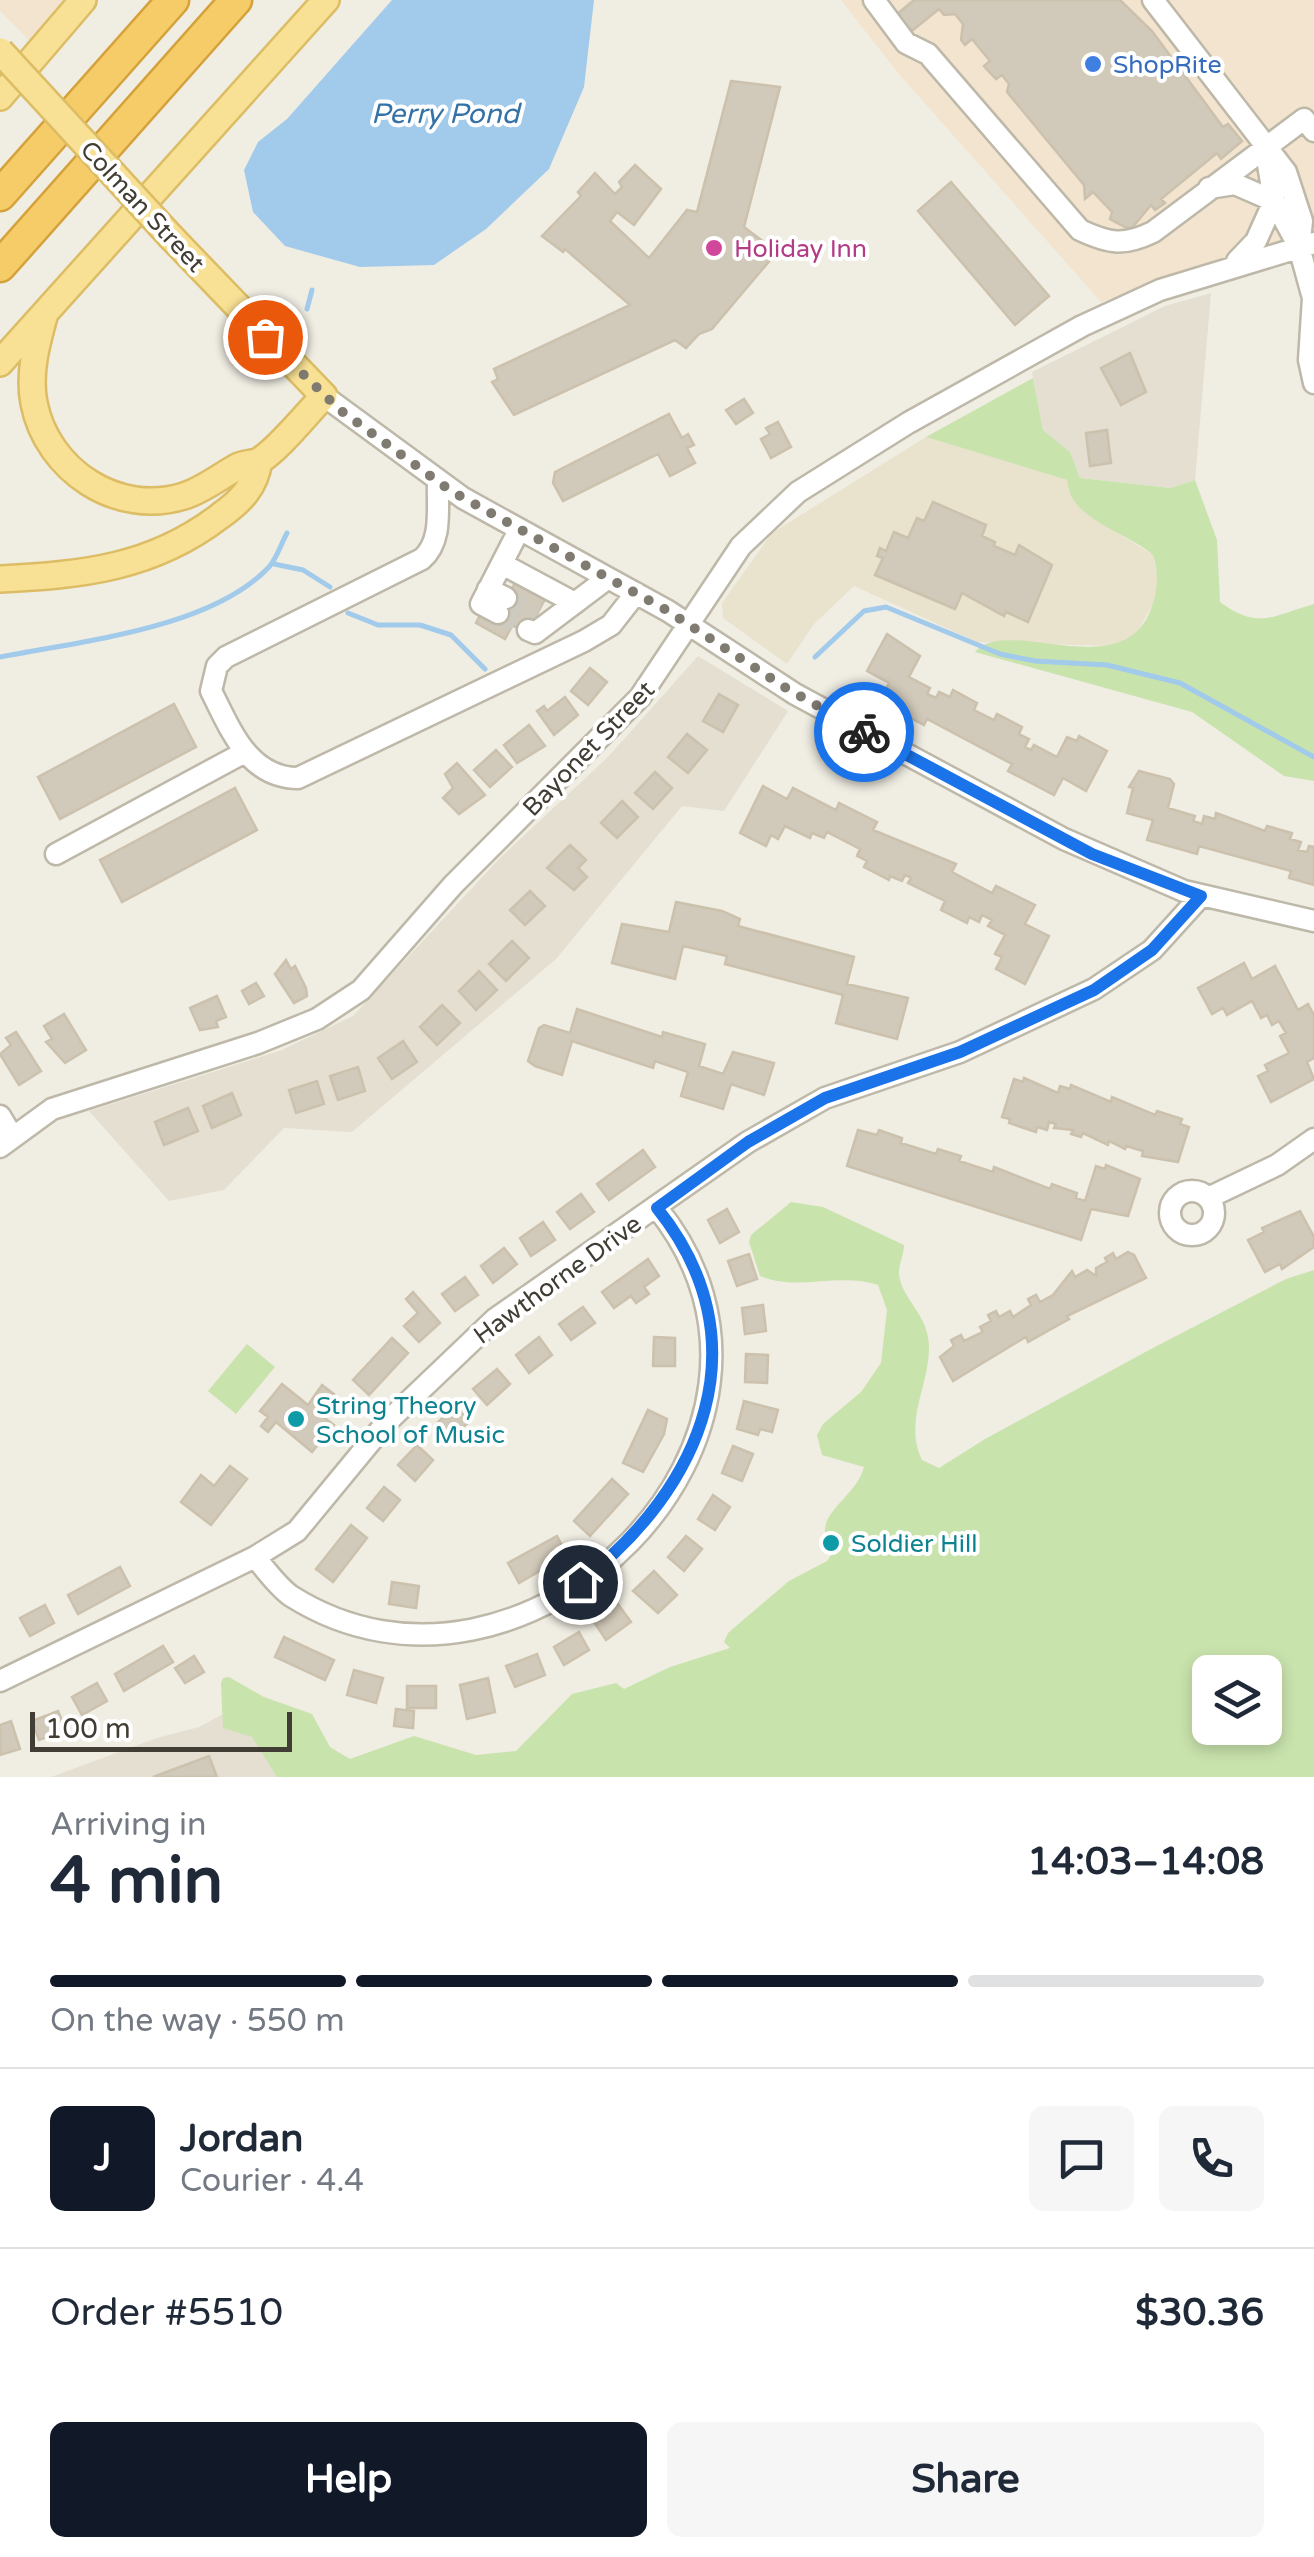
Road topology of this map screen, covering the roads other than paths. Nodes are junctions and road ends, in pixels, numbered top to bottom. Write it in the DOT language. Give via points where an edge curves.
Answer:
graph roads {
  1 [pos="173,0"];
  2 [pos="236,0"];
  3 [pos="326,0"];
  4 [pos="874,0"];
  5 [pos="1153,0"];
  6 [pos="81,3"];
  7 [pos="0,52"];
  8 [pos="0,85"];
  9 [pos="0,97"];
  10 [pos="1314,131"];
  11 [pos="1265,144"];
  12 [pos="1208,188"];
  13 [pos="0,195"];
  14 [pos="1274,201"];
  15 [pos="1306,245"];
  16 [pos="0,266"];
  17 [pos="1232,266"];
  18 [pos="45,313"];
  19 [pos="0,363"];
  20 [pos="1314,382"];
  21 [pos="324,396"];
  22 [pos="258,461"];
  23 [pos="438,482"];
  24 [pos="520,530"];
  25 [pos="502,564"];
  26 [pos="608,578"];
  27 [pos="0,579"];
  28 [pos="636,593"];
  29 [pos="498,600"];
  30 [pos="575,603"];
  31 [pos="538,622"];
  32 [pos="686,622"];
  33 [pos="245,752"];
  34 [pos="56,854"];
  35 [pos="1201,896"];
  36 [pos="1314,921"];
  37 [pos="0,1116"];
  38 [pos="1314,1140"];
  39 [pos="6,1142"];
  40 [pos="1208,1198"];
  41 [pos="657,1208"];
  42 [pos="255,1558"];
  43 [pos="0,1681"];
  1 -- 13 [label="highway"];
  2 -- 16 [label="highway"];
  3 -- 18 [label="main road"];
  4 -- 12 [label="street" via="906,44 928,54 1080,230 1130,243"];
  5 -- 11 [label="street"];
  6 -- 8 [label="main road"];
  6 -- 9 [label="main road"];
  7 -- 21 [label="main road, Colman Street, bridge"];
  10 -- 11 [label="street" via="1304,119"];
  11 -- 12 [label="street"];
  11 -- 14 [label="street"];
  11 -- 15 [label="street" via="1286,172"];
  12 -- 14 [label="street" via="1235,184"];
  14 -- 15 [label="street"];
  14 -- 17 [label="street" via="1256,241"];
  15 -- 17 [label="street, Bayonet Street"];
  15 -- 20 [label="street"];
  17 -- 32 [label="street, Bayonet Street" via="1082,326 798,492 742,545"];
  18 -- 19 [label="main road"];
  18 -- 22 [label="main road" via="32,372 34,405 50,446 79,477 114,495 163,500"];
  21 -- 22 [label="main road"];
  21 -- 23 [label="street, Colman Street"];
  22 -- 27 [label="main road" via="245,496 157,555 96,572"];
  23 -- 24 [label="street, Colman Street"];
  23 -- 33 [label="street" via="432,550 217,666 210,691"];
  24 -- 25 [label="street"];
  24 -- 26 [label="street, Colman Street"];
  25 -- 29 [label="street"];
  25 -- 30 [label="street"];
  26 -- 28 [label="street, Colman Street"];
  26 -- 30 [label="street"];
  28 -- 32 [label="street, Colman Street"];
  28 -- 33 [label="street" via="611,625 584,641 298,778 268,772"];
  30 -- 31 [label="street"];
  32 -- 35 [label="street, Colman Street" via="795,694 1064,839"];
  32 -- 39 [label="street, Bayonet Street" via="640,697 453,886 361,990 317,1019 272,1037 52,1109"];
  33 -- 34 [label="street"];
  35 -- 36 [label="street, Colman Street"];
  35 -- 41 [label="street, Hawthorne Drive" via="1152,950 1094,990 960,1052 825,1098 748,1142"];
  37 -- 39 [label="street"];
  38 -- 40 [label="street"];
  41 -- 42 [label="street, Hawthorne Drive" via="494,1319 398,1411 297,1531"];
  41 -- 42 [label="street" via="696,1272 712,1318 714,1364 685,1463 658,1510 620,1552 536,1609 486,1630 437,1636 390,1633 341,1619 289,1595"];
  42 -- 43 [label="street, Hawthorne Drive"];
}
